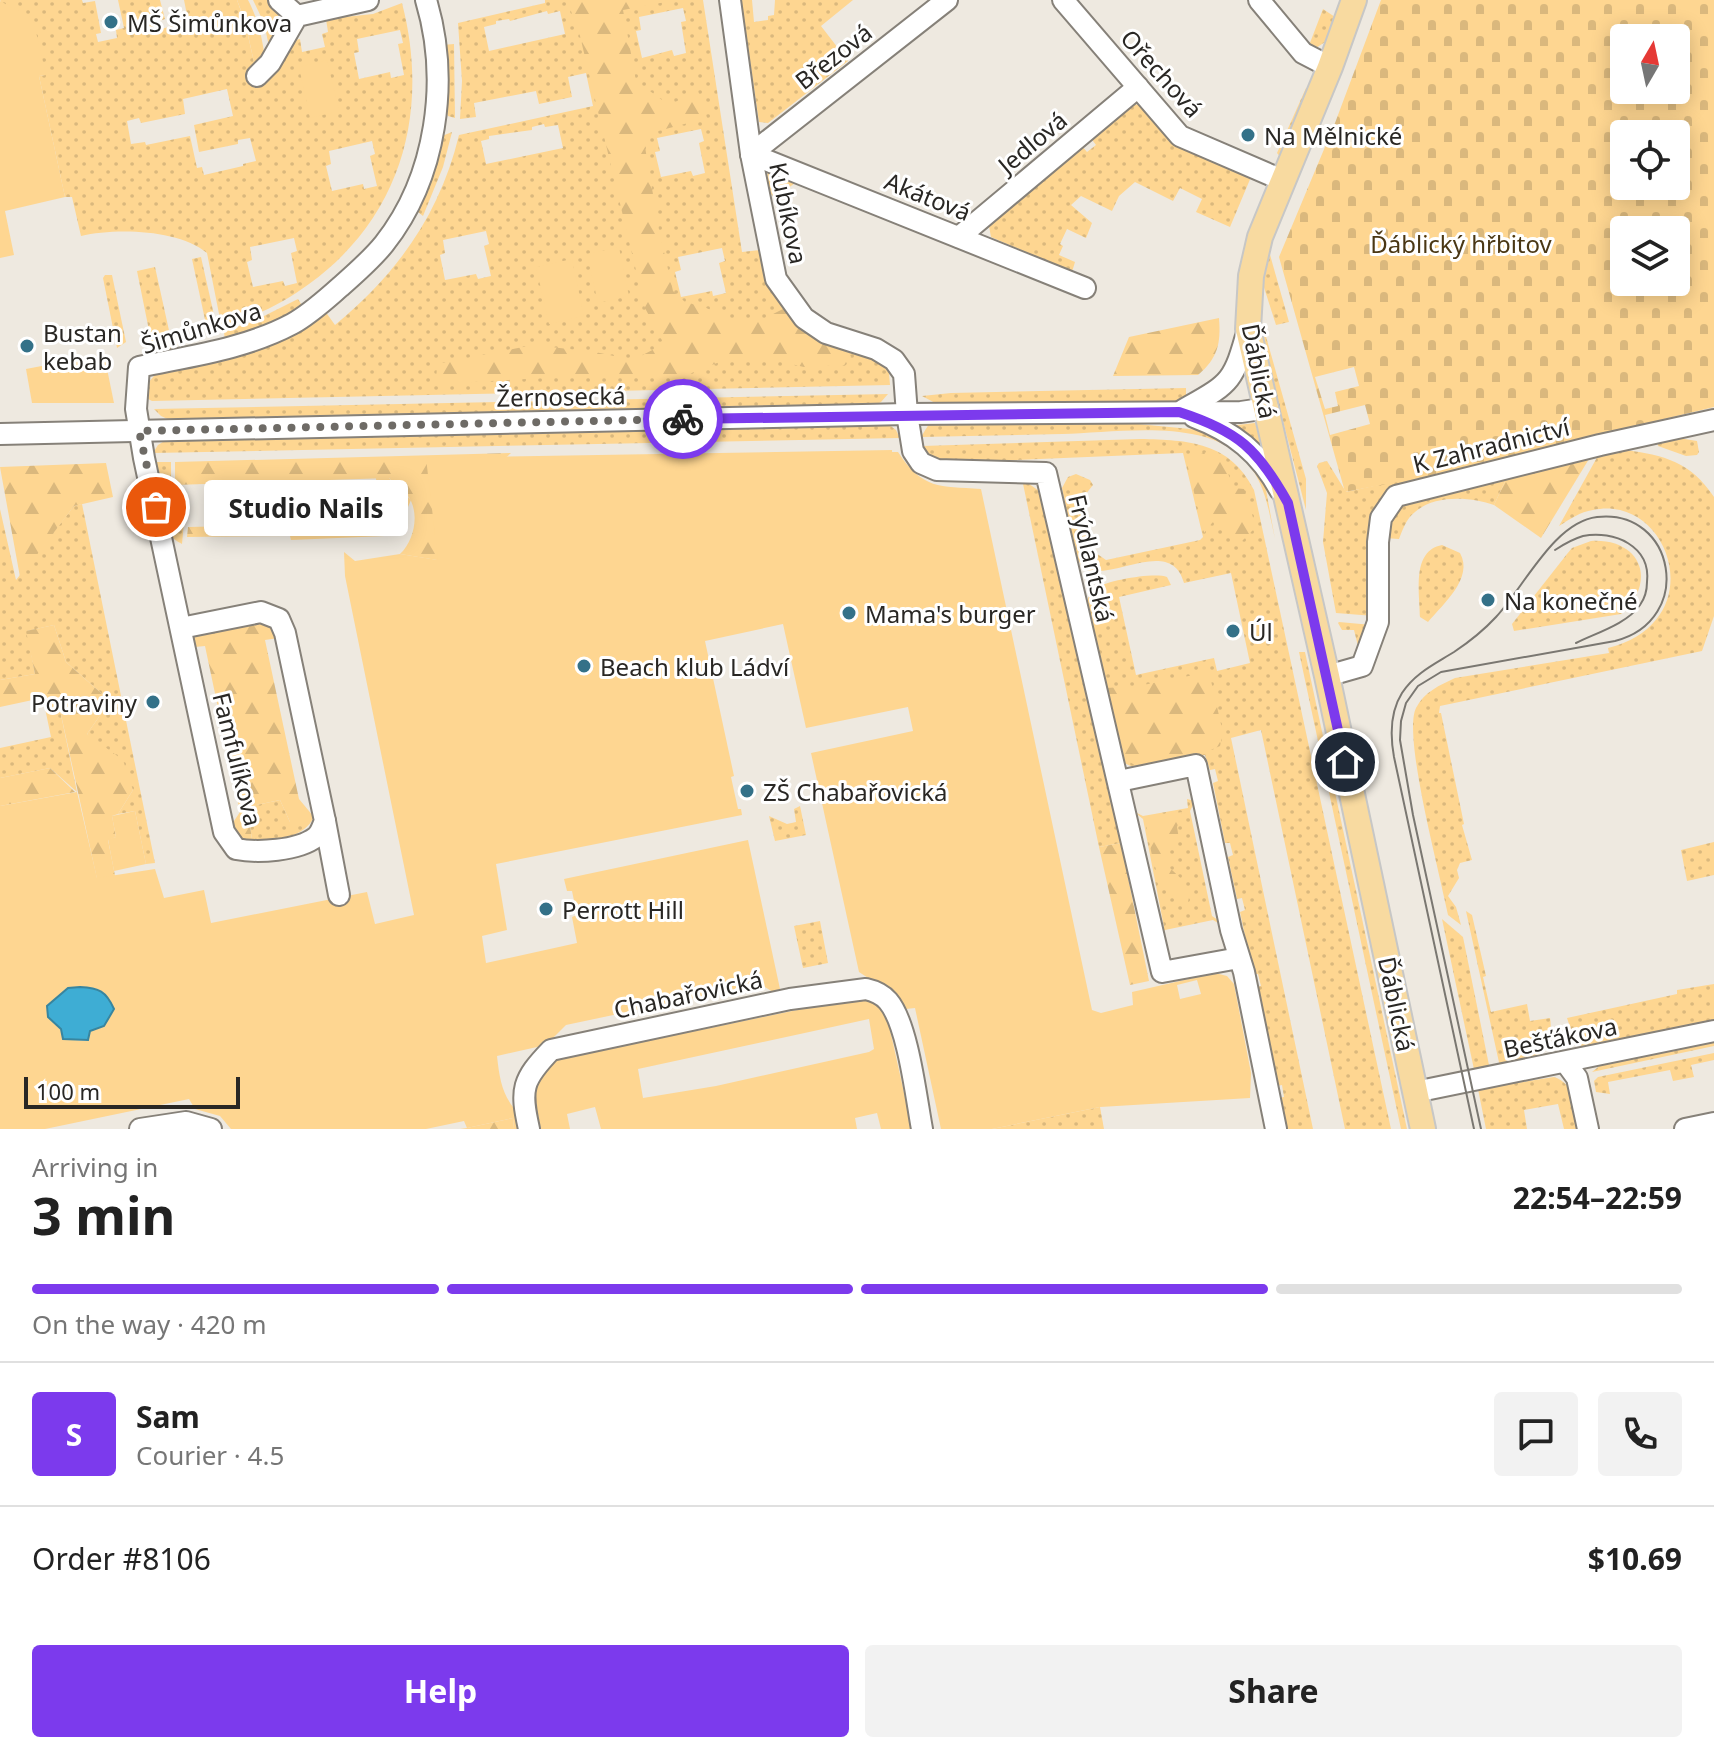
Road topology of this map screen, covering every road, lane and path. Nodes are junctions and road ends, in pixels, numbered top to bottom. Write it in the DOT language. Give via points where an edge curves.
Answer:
graph roads {
  1 [pos="279,0"];
  2 [pos="368,0"];
  3 [pos="426,0"];
  4 [pos="730,0"];
  5 [pos="947,0"];
  6 [pos="1063,0"];
  7 [pos="1259,0"];
  8 [pos="1354,0"];
  9 [pos="297,16"];
  10 [pos="1330,67"];
  11 [pos="257,76"];
  12 [pos="1138,87"];
  13 [pos="751,154"];
  14 [pos="1282,180"];
  15 [pos="959,237"];
  16 [pos="1085,288"];
  17 [pos="1248,329"];
  18 [pos="1268,408"];
  19 [pos="1179,412"];
  20 [pos="907,414"];
  21 [pos="1714,420"];
  22 [pos="139,431"];
  23 [pos="0,434"];
  24 [pos="1288,503"];
  25 [pos="181,628"];
  26 [pos="1327,676"];
  27 [pos="1119,781"];
  28 [pos="325,821"];
  29 [pos="339,895"];
  30 [pos="1239,958"];
  31 [pos="1714,1031"];
  32 [pos="1566,1063"];
  33 [pos="1415,1092"];
  34 [pos="1714,1123"];
  35 [pos="140,1129"];
  36 [pos="211,1129"];
  37 [pos="529,1129"];
  38 [pos="922,1129"];
  39 [pos="1276,1129"];
  40 [pos="1423,1129"];
  41 [pos="1588,1129"];
  42 [pos="1685,1129"];
  1 -- 9 [label="street"];
  2 -- 9 [label="street"];
  3 -- 22 [label="street, Šimůnkova" via="439,81 434,125 425,169 384,244 292,324 224,349 139,367"];
  4 -- 13 [label="street, Kubíkova"];
  5 -- 13 [label="street, Březová"];
  6 -- 12 [label="street, Ořechová"];
  7 -- 10 [label="street" via="1303,53"];
  8 -- 10 [label="main road, Ďáblická"];
  9 -- 11 [label="street"];
  10 -- 14 [label="main road, Ďáblická"];
  12 -- 14 [label="street, Ořechová" via="1180,136"];
  12 -- 15 [label="street, Jedlová"];
  13 -- 15 [label="street, Akátová"];
  13 -- 20 [label="street, Kubíkova" via="776,279 804,318 826,333 894,360 904,374"];
  14 -- 17 [label="main road, Ďáblická" via="1256,250"];
  15 -- 16 [label="street, Akátová"];
  17 -- 18 [label="main road, Ďáblická"];
  17 -- 19 [label="street" via="1228,381"];
  18 -- 19 [label="street, Žernosecká"];
  18 -- 24 [label="main road, Ďáblická"];
  19 -- 20 [label="street, Žernosecká"];
  19 -- 24 [label="street" via="1240,440 1272,475"];
  20 -- 22 [label="street, Žernosecká"];
  20 -- 27 [label="street, Frýdlantská" via="913,451 921,463 937,470 1046,473"];
  21 -- 26 [label="street, K Zahradnictví" via="1396,496 1381,518 1378,622 1362,666"];
  22 -- 23 [label="street, Žernosecká"];
  22 -- 25 [label="street, Famfulíkova"];
  24 -- 26 [label="main road, Ďáblická"];
  25 -- 28 [label="street" via="261,612 279,619"];
  25 -- 28 [label="street, Famfulíkova" via="224,832 236,849 255,853 305,843 319,835"];
  26 -- 33 [label="main road, Ďáblická"];
  27 -- 30 [label="street, Frýdlantská" via="1162,972"];
  27 -- 30 [label="street" via="1196,765"];
  28 -- 29 [label="street"];
  30 -- 39 [label="street"];
  31 -- 32 [label="street, Bešťákova"];
  32 -- 33 [label="street, Bešťákova"];
  32 -- 41 [label="street" via="1577,1078"];
  33 -- 40 [label="main road, Ďáblická"];
  34 -- 42 [label="street"];
  35 -- 36 [label="street" via="186,1122"];
  37 -- 38 [label="street, Chabařovická" via="522,1094 525,1080 551,1050 790,999 866,989 887,999 900,1023"];
}
